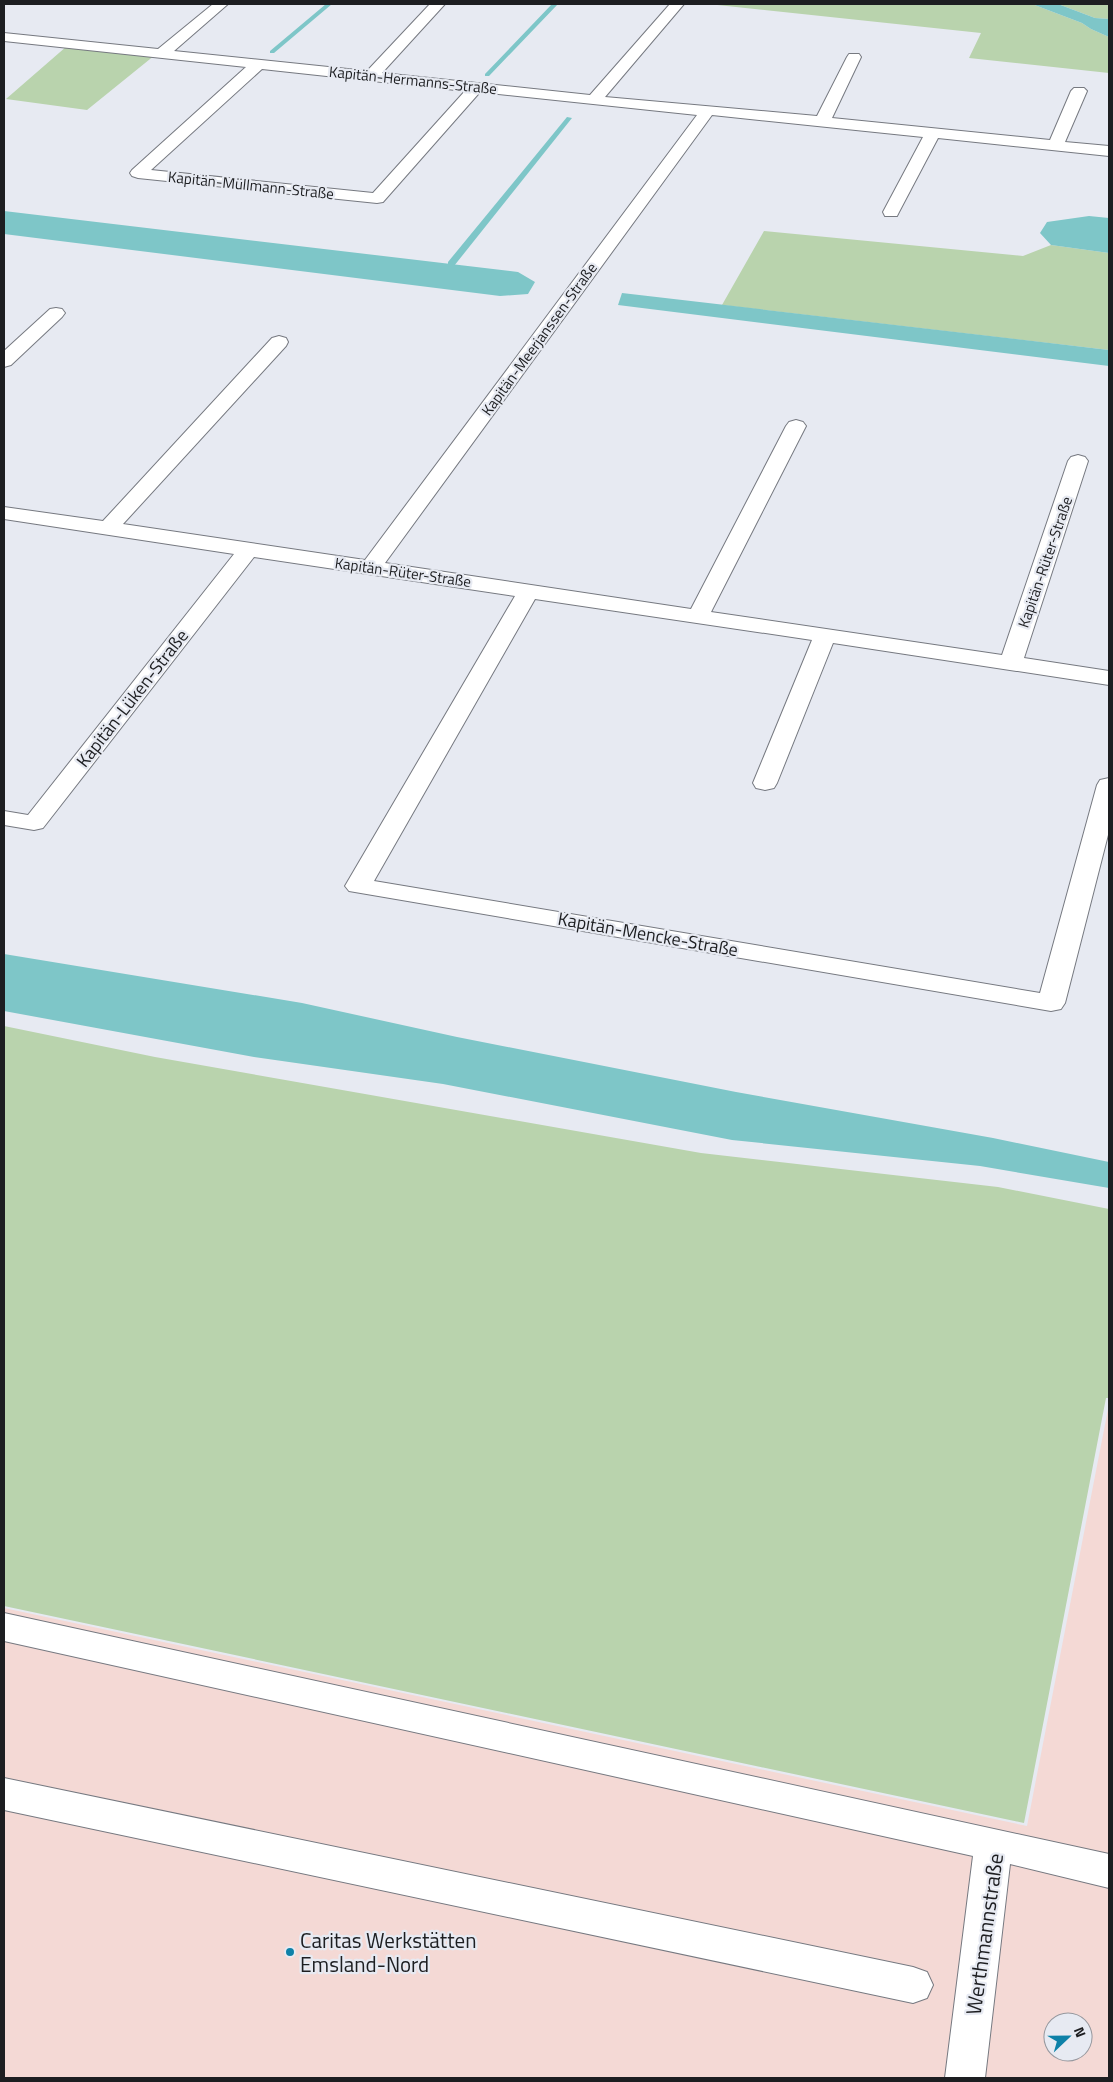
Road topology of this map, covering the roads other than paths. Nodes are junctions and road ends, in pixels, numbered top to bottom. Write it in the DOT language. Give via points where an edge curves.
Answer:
graph roads {
  1 [pos="221,4"];
  2 [pos="438,4"];
  3 [pos="678,4"];
  4 [pos="4,37"];
  5 [pos="161,54"];
  6 [pos="854,57"];
  7 [pos="259,64"];
  8 [pos="371,76"];
  9 [pos="477,87"];
  10 [pos="1079,91"];
  11 [pos="594,100"];
  12 [pos="708,110"];
  13 [pos="822,122"];
  14 [pos="933,133"];
  15 [pos="1056,145"];
  16 [pos="1109,151"];
  17 [pos="891,212"];
  18 [pos="56,313"];
  19 [pos="279,342"];
  20 [pos="4,360"];
  21 [pos="796,426"];
  22 [pos="1078,461"];
  23 [pos="4,513"];
  24 [pos="108,528"];
  25 [pos="249,549"];
  26 [pos="371,568"];
  27 [pos="529,591"];
  28 [pos="698,616"];
  29 [pos="825,635"];
  30 [pos="1011,663"];
  31 [pos="1109,678"];
  32 [pos="765,783"];
  33 [pos="1109,785"];
  34 [pos="4,818"];
  35 [pos="4,1628"];
  36 [pos="4,1794"];
  37 [pos="993,1844"];
  38 [pos="1109,1871"];
  39 [pos="913,1985"];
  40 [pos="965,2078"];
  1 -- 5 [label="street"];
  2 -- 8 [label="street"];
  3 -- 11 [label="street"];
  4 -- 5 [label="street, Kapitän-Hermanns-Straße"];
  5 -- 7 [label="street, Kapitän-Hermanns-Straße"];
  6 -- 13 [label="street"];
  7 -- 8 [label="street, Kapitän-Hermanns-Straße"];
  7 -- 9 [label="street, Kapitän-Müllmann-Straße" via="138,173 377,198"];
  8 -- 9 [label="street, Kapitän-Hermanns-Straße"];
  9 -- 11 [label="street, Kapitän-Hermanns-Straße"];
  10 -- 15 [label="street"];
  11 -- 12 [label="street, Kapitän-Hermanns-Straße"];
  12 -- 13 [label="street, Kapitän-Hermanns-Straße"];
  12 -- 26 [label="street, Kapitän-Meerjanssen-Straße"];
  13 -- 14 [label="street, Kapitän-Hermanns-Straße"];
  14 -- 15 [label="street, Kapitän-Hermanns-Straße"];
  14 -- 17 [label="street"];
  15 -- 16 [label="street, Kapitän-Hermanns-Straße"];
  18 -- 20 [label="street"];
  19 -- 24 [label="street"];
  21 -- 28 [label="street"];
  22 -- 30 [label="street, Kapitän-Rüter-Straße"];
  23 -- 24 [label="street, Kapitän-Rüter-Straße"];
  24 -- 25 [label="street, Kapitän-Rüter-Straße"];
  25 -- 26 [label="street, Kapitän-Rüter-Straße"];
  25 -- 34 [label="street, Kapitän-Lüken-Straße" via="34,823"];
  26 -- 27 [label="street, Kapitän-Rüter-Straße"];
  27 -- 28 [label="street, Kapitän-Rüter-Straße"];
  27 -- 33 [label="street, Kapitän-Mencke-Straße" via="358,886 1051,1003"];
  28 -- 29 [label="street, Kapitän-Rüter-Straße"];
  29 -- 30 [label="street, Kapitän-Rüter-Straße"];
  29 -- 32 [label="street"];
  30 -- 31 [label="street, Kapitän-Rüter-Straße"];
  35 -- 37 [label="street"];
  36 -- 39 [label="street"];
  37 -- 38 [label="street, Werthmannstraße"];
  37 -- 40 [label="street, Werthmannstraße"];
}
